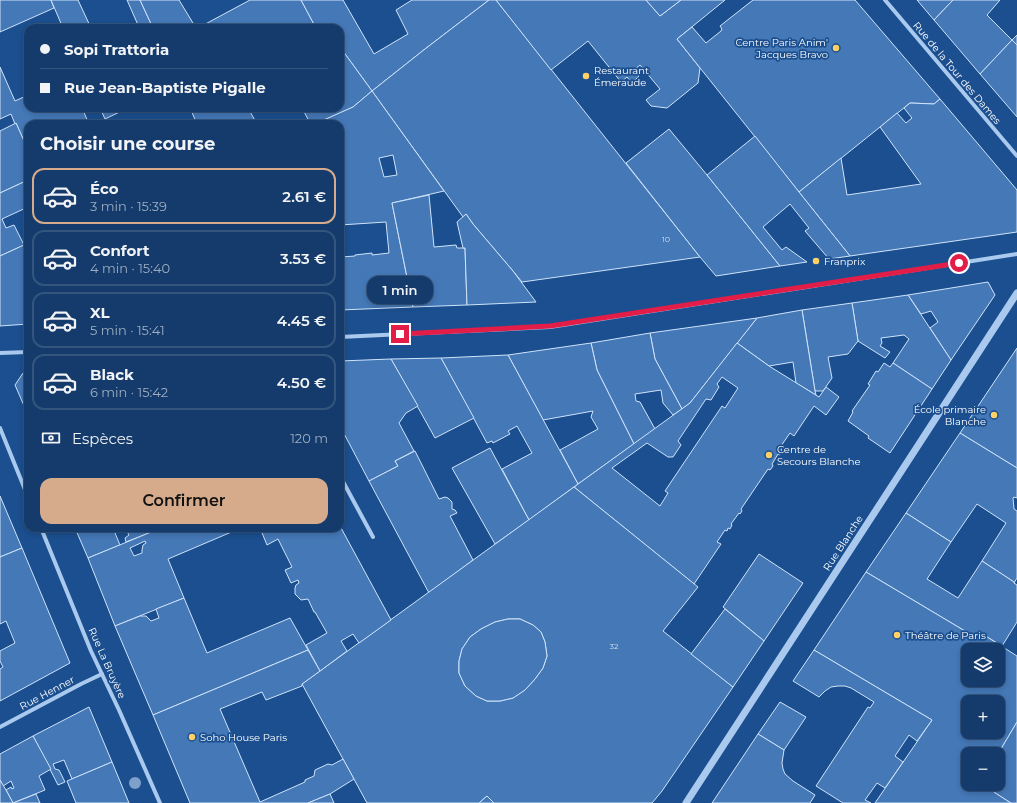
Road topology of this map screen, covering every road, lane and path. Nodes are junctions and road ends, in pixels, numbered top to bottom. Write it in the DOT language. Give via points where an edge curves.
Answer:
graph roads {
  1 [pos="885,0"];
  2 [pos="1017,156"];
  3 [pos="1017,254"];
  4 [pos="1017,293"];
  5 [pos="344,337"];
  6 [pos="24,352"];
  7 [pos="0,353"];
  8 [pos="0,428"];
  9 [pos="344,483"];
  10 [pos="24,487"];
  11 [pos="43,532"];
  12 [pos="373,537"];
  13 [pos="102,674"];
  14 [pos="0,727"];
  15 [pos="160,803"];
  16 [pos="686,803"];
  1 -- 2 [label="street, Rue de la Tour des Dames"];
  3 -- 5 [label="street" via="550,326"];
  4 -- 16 [label="street, Rue Blanche"];
  6 -- 7 [label="street"];
  8 -- 10 [label="street"];
  9 -- 12 [label="street"];
  11 -- 13 [label="street, Rue La Bruyère"];
  13 -- 14 [label="street, Rue Henner"];
  13 -- 15 [label="street, Rue La Bruyère"];
}
